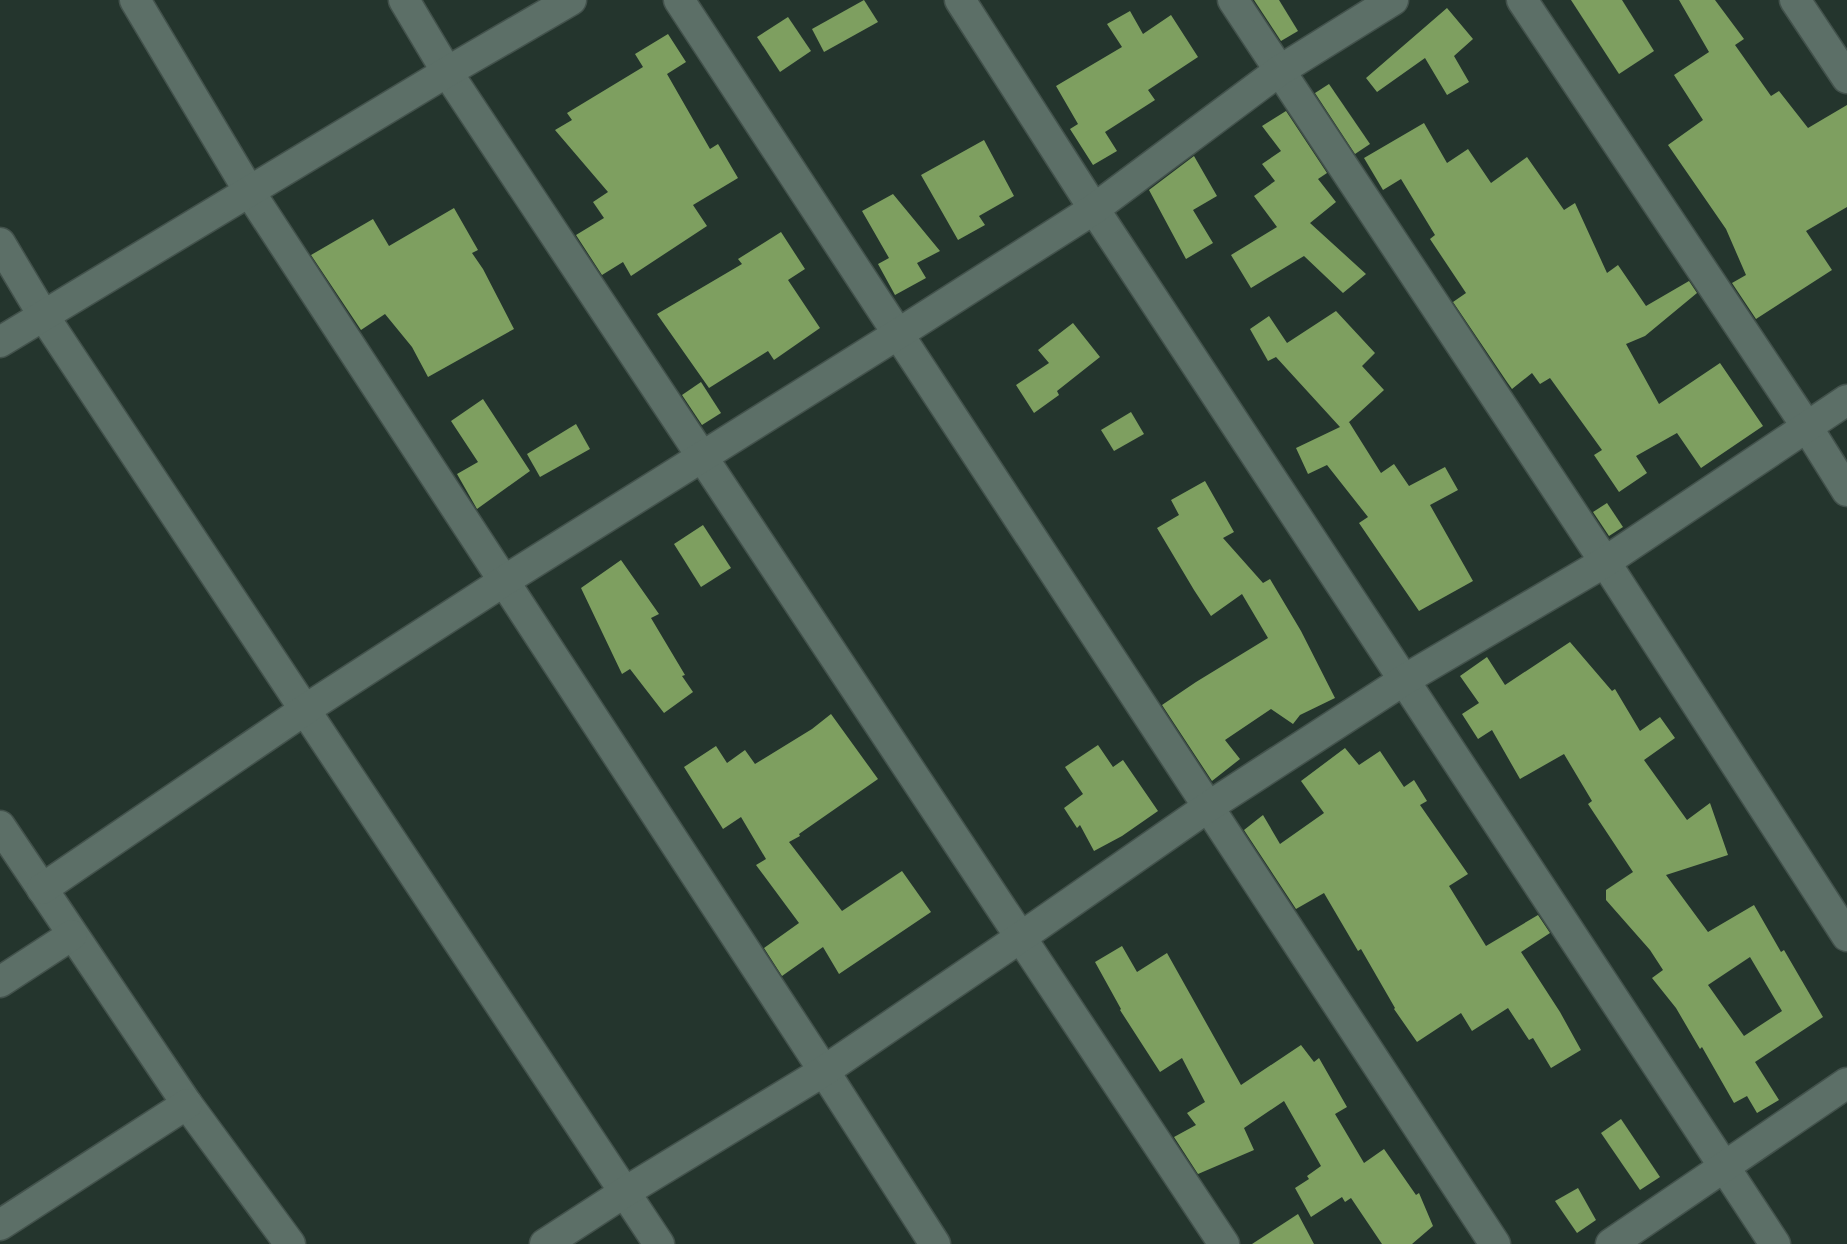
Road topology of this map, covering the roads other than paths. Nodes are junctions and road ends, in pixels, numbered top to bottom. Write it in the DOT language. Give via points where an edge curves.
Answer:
graph roads {
  1 [pos="135,0"];
  2 [pos="404,0"];
  3 [pos="571,0"];
  4 [pos="679,0"];
  5 [pos="960,0"];
  6 [pos="1233,0"];
  7 [pos="1393,0"];
  8 [pos="1522,0"];
  9 [pos="1795,0"];
  10 [pos="1279,71"];
  11 [pos="447,72"];
  12 [pos="1847,78"];
  13 [pos="249,191"];
  14 [pos="1094,209"];
  15 [pos="0,243"];
  16 [pos="43,315"];
  17 [pos="898,334"];
  18 [pos="0,342"];
  19 [pos="1847,400"];
  20 [pos="1806,427"];
  21 [pos="703,455"];
  22 [pos="1847,491"];
  23 [pos="1605,562"];
  24 [pos="504,580"];
  25 [pos="1404,681"];
  26 [pos="306,709"];
  27 [pos="1208,807"];
  28 [pos="0,826"];
  29 [pos="42,890"];
  30 [pos="72,934"];
  31 [pos="1847,936"];
  32 [pos="1021,937"];
  33 [pos="0,982"];
  34 [pos="824,1071"];
  35 [pos="1847,1083"];
  36 [pos="187,1104"];
  37 [pos="1724,1167"];
  38 [pos="625,1192"];
  39 [pos="0,1225"];
  40 [pos="290,1244"];
  41 [pos="545,1244"];
  42 [pos="659,1244"];
  43 [pos="935,1244"];
  44 [pos="1224,1244"];
  45 [pos="1495,1244"];
  46 [pos="1611,1244"];
  47 [pos="1775,1244"];
  1 -- 13 [label="street"];
  2 -- 11 [label="street"];
  3 -- 11 [label="street"];
  4 -- 17 [label="street"];
  5 -- 14 [label="street"];
  6 -- 10 [label="street"];
  7 -- 10 [label="street"];
  8 -- 20 [label="street"];
  9 -- 12 [label="street"];
  10 -- 14 [label="street"];
  10 -- 23 [label="street"];
  11 -- 13 [label="street"];
  11 -- 21 [label="street"];
  13 -- 16 [label="street"];
  13 -- 24 [label="street"];
  14 -- 17 [label="street"];
  14 -- 25 [label="street"];
  15 -- 16 [label="street"];
  16 -- 18 [label="street"];
  16 -- 26 [label="street"];
  17 -- 21 [label="street"];
  17 -- 27 [label="street"];
  19 -- 20 [label="street"];
  20 -- 22 [label="street"];
  20 -- 23 [label="street"];
  21 -- 24 [label="street"];
  21 -- 32 [label="street"];
  23 -- 25 [label="street"];
  23 -- 31 [label="street"];
  24 -- 26 [label="street"];
  24 -- 34 [label="street"];
  25 -- 27 [label="street"];
  25 -- 37 [label="street"];
  26 -- 29 [label="street"];
  26 -- 38 [label="street"];
  27 -- 32 [label="street"];
  27 -- 45 [label="street"];
  28 -- 29 [label="street"];
  29 -- 30 [label="street"];
  30 -- 33 [label="street"];
  30 -- 36 [label="street"];
  32 -- 34 [label="street"];
  32 -- 44 [label="street"];
  34 -- 38 [label="street"];
  34 -- 43 [label="street"];
  35 -- 37 [label="street"];
  36 -- 39 [label="street"];
  36 -- 40 [label="street"];
  37 -- 46 [label="street"];
  37 -- 47 [label="street"];
  38 -- 41 [label="street"];
  38 -- 42 [label="street"];
}
